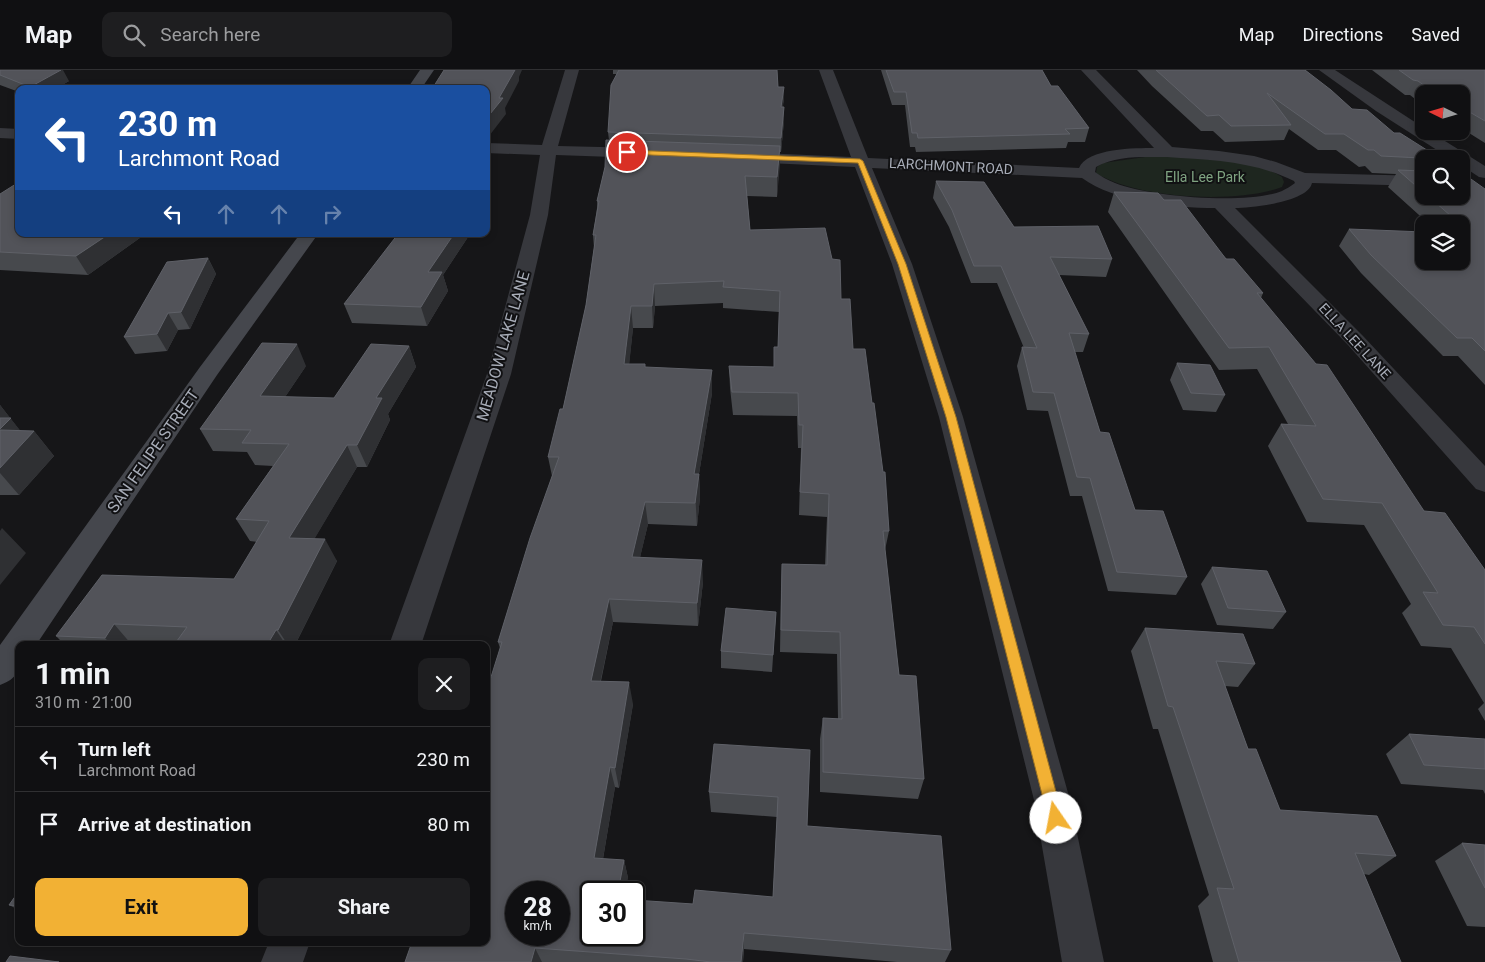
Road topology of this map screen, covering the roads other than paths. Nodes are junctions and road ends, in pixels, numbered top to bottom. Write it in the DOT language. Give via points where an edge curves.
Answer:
graph roads {
  1 [pos="427,70"];
  2 [pos="572,70"];
  3 [pos="826,70"];
  4 [pos="1088,70"];
  5 [pos="1326,70"];
  6 [pos="417,85"];
  7 [pos="0,133"];
  8 [pos="15,134"];
  9 [pos="490,148"];
  10 [pos="549,149"];
  11 [pos="1168,152"];
  12 [pos="656,153"];
  13 [pos="724,156"];
  14 [pos="860,161"];
  15 [pos="1086,173"];
  16 [pos="1485,173"];
  17 [pos="1302,178"];
  18 [pos="1415,181"];
  19 [pos="1220,203"];
  20 [pos="307,237"];
  21 [pos="1485,483"];
  22 [pos="21,641"];
  23 [pos="406,641"];
  24 [pos="15,649"];
  25 [pos="0,671"];
  26 [pos="288,946"];
  27 [pos="282,962"];
  28 [pos="1083,962"];
  1 -- 6 [label="main road"];
  2 -- 10 [label="street, MEADOW LAKE LANE"];
  3 -- 14 [label="street"];
  4 -- 11 [label="street"];
  5 -- 16 [label="street"];
  7 -- 8 [label="street"];
  9 -- 10 [label="street"];
  10 -- 12 [label="street"];
  10 -- 23 [label="street, MEADOW LAKE LANE" via="539,215 499,374"];
  11 -- 15 [label="street" via="1095,160 1088,165"];
  11 -- 17 [label="street" via="1242,159 1289,171"];
  13 -- 14 [label="street, LARCHMONT ROAD"];
  14 -- 15 [label="street, LARCHMONT ROAD"];
  14 -- 28 [label="street" via="902,264 951,417 1052,800"];
  15 -- 19 [label="street" via="1111,187 1141,194 1186,202"];
  17 -- 18 [label="street"];
  17 -- 19 [label="street" via="1304,185 1298,191 1281,197"];
  19 -- 21 [label="street, ELLA LEE LANE" via="1300,282"];
  20 -- 22 [label="main road, SAN FELIPE STREET" via="208,372"];
  24 -- 25 [label="main road, SAN FELIPE STREET"];
  26 -- 27 [label="street"];
}
